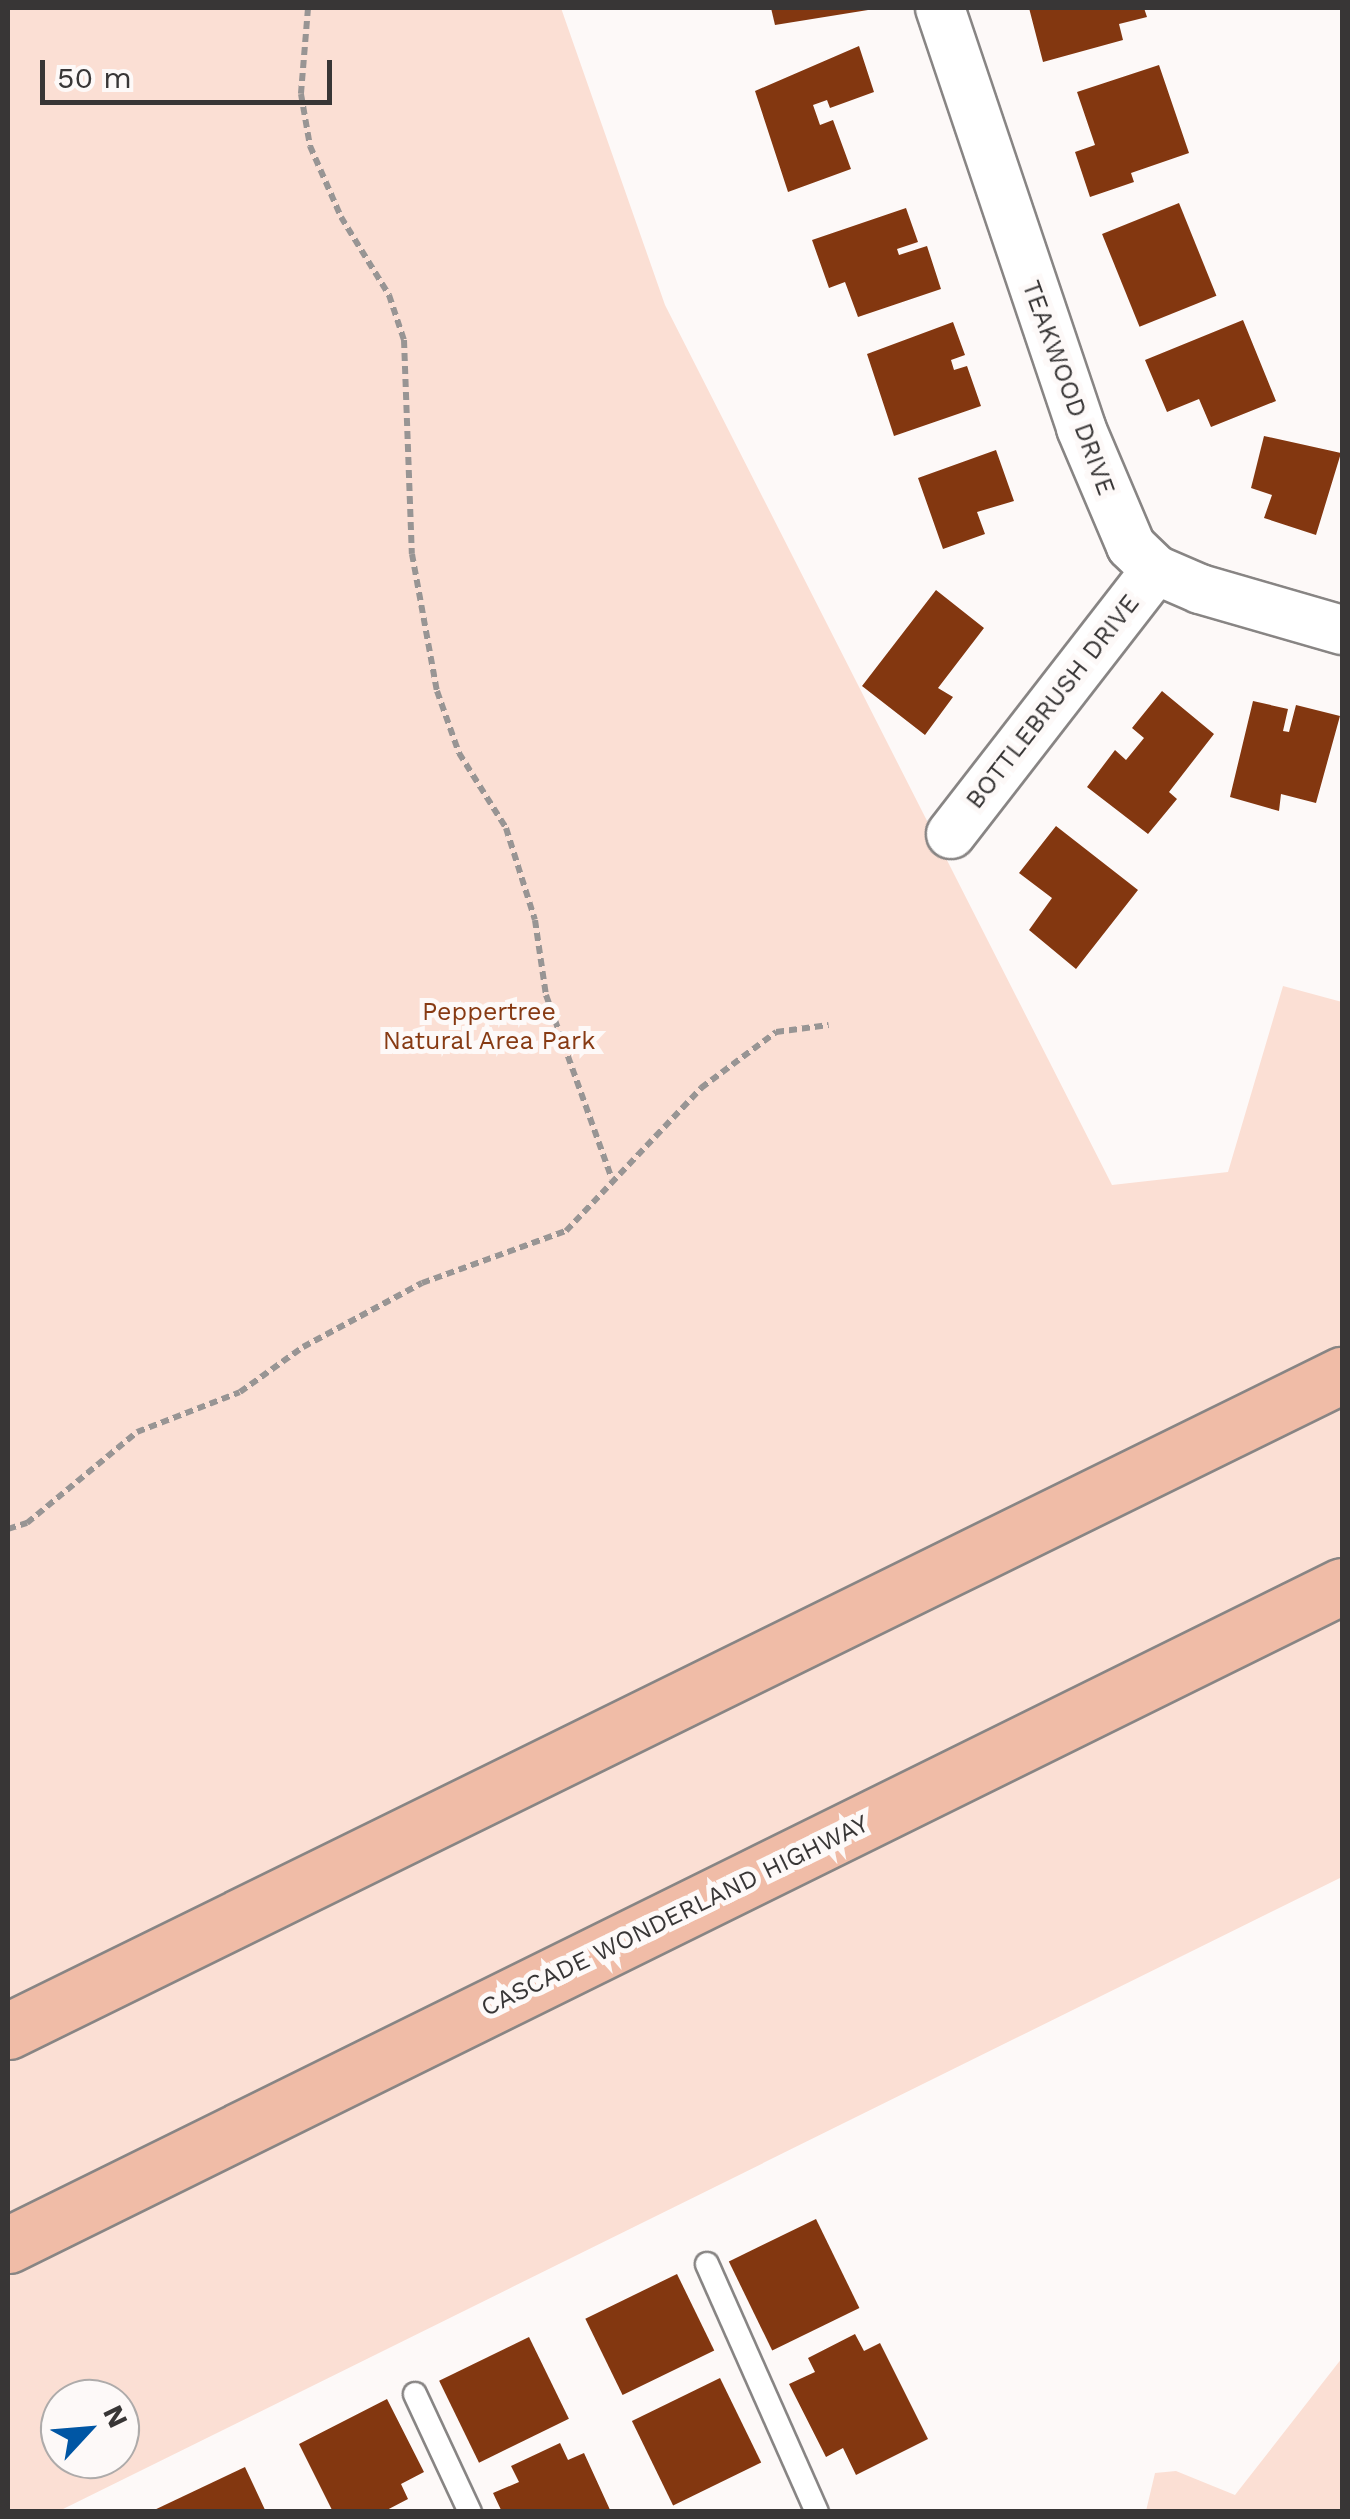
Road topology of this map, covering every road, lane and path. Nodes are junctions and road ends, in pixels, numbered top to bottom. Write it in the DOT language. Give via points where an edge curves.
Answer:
graph roads {
  1 [pos="308,8"];
  2 [pos="940,8"];
  3 [pos="1156,570"];
  4 [pos="1342,630"];
  5 [pos="951,834"];
  6 [pos="829,1024"];
  7 [pos="612,1179"];
  8 [pos="1342,1376"];
  9 [pos="8,1529"];
  10 [pos="1342,1586"];
  11 [pos="8,2031"];
  12 [pos="8,2245"];
  13 [pos="707,2264"];
  14 [pos="415,2394"];
  15 [pos="470,2512"];
  16 [pos="817,2512"];
  1 -- 7 [label="path" via="301,94 310,146 341,217 389,295 404,340 412,554 437,691 458,753 506,828 535,920 546,995"];
  2 -- 3 [label="street, TEAKWOOD DRIVE" via="1113,514 1131,546"];
  3 -- 4 [label="street, TEAKWOOD DRIVE" via="1242,605"];
  3 -- 5 [label="street, BOTTLEBRUSH DRIVE"];
  6 -- 7 [label="path" via="764,1040 701,1088"];
  7 -- 9 [label="path" via="566,1230 422,1283 303,1348 240,1392 146,1427 27,1523"];
  8 -- 11 [label="highway"];
  10 -- 12 [label="highway, CASCADE WONDERLAND HIGHWAY"];
  13 -- 16 [label="lane"];
  14 -- 15 [label="lane"];
}
